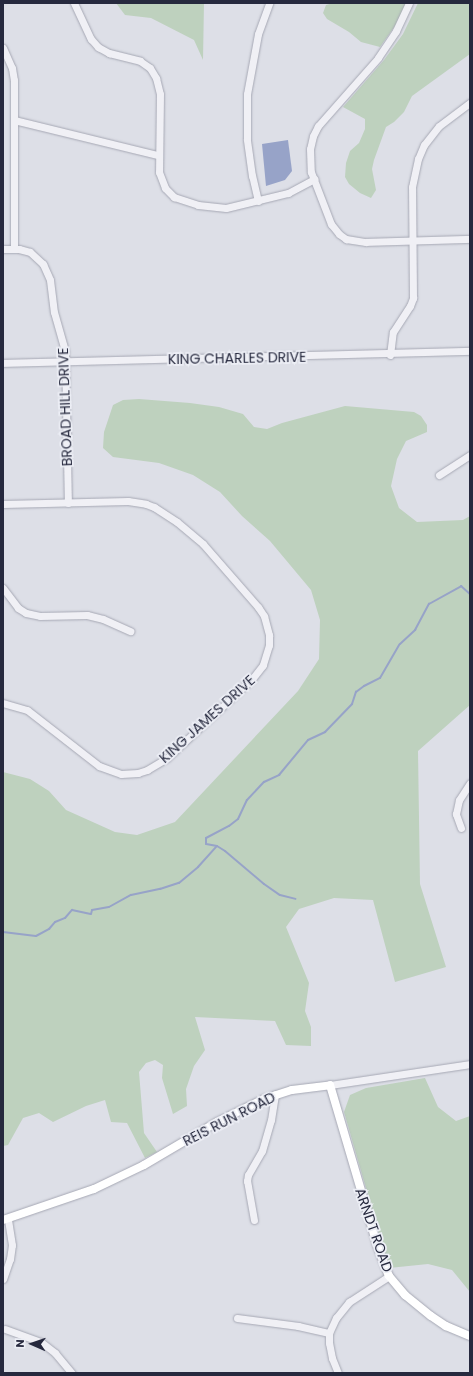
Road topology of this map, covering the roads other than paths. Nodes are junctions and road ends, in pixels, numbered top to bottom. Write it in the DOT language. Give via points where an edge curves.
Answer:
graph roads {
  1 [pos="74,3"];
  2 [pos="269,3"];
  3 [pos="410,3"];
  4 [pos="3,48"];
  5 [pos="470,103"];
  6 [pos="14,120"];
  7 [pos="158,156"];
  8 [pos="314,179"];
  9 [pos="258,201"];
  10 [pos="470,239"];
  11 [pos="413,241"];
  12 [pos="14,248"];
  13 [pos="3,249"];
  14 [pos="470,352"];
  15 [pos="390,355"];
  16 [pos="65,361"];
  17 [pos="3,363"];
  18 [pos="470,455"];
  19 [pos="438,475"];
  20 [pos="68,503"];
  21 [pos="3,504"];
  22 [pos="3,588"];
  23 [pos="130,631"];
  24 [pos="3,704"];
  25 [pos="470,783"];
  26 [pos="461,828"];
  27 [pos="470,1064"];
  28 [pos="330,1085"];
  29 [pos="275,1094"];
  30 [pos="5,1220"];
  31 [pos="254,1220"];
  32 [pos="389,1276"];
  33 [pos="3,1279"];
  34 [pos="237,1318"];
  35 [pos="5,1330"];
  36 [pos="329,1333"];
  37 [pos="470,1336"];
  38 [pos="72,1373"];
  39 [pos="338,1373"];
  1 -- 7 [label="street" via="91,39 98,47 140,62 150,68 156,78 160,94"];
  2 -- 9 [label="street" via="258,34 248,94 247,139"];
  3 -- 8 [label="street" via="378,58 318,126 310,149"];
  4 -- 6 [label="street" via="13,74"];
  5 -- 11 [label="street" via="439,126 427,141 418,159 412,187"];
  6 -- 7 [label="street"];
  6 -- 12 [label="street"];
  7 -- 9 [label="street" via="162,184 180,200 217,208"];
  8 -- 9 [label="street" via="288,193"];
  8 -- 11 [label="street" via="331,224 342,237 358,242"];
  10 -- 11 [label="street"];
  11 -- 15 [label="street" via="413,298 393,332"];
  12 -- 13 [label="street, BROAD HILL DRIVE"];
  12 -- 16 [label="street, BROAD HILL DRIVE" via="37,257 47,272 56,321 64,344"];
  14 -- 15 [label="street, KING CHARLES DRIVE"];
  15 -- 16 [label="street, KING CHARLES DRIVE"];
  16 -- 17 [label="street, KING CHARLES DRIVE"];
  16 -- 20 [label="street, BROAD HILL DRIVE"];
  18 -- 19 [label="street"];
  20 -- 21 [label="street, KING JAMES DRIVE"];
  20 -- 24 [label="street, KING JAMES DRIVE" via="138,502 154,507 178,522 203,544 258,607 268,627 267,655 252,679 167,758 138,773 114,772 99,766 26,710"];
  22 -- 23 [label="street" via="18,608 26,613 40,616 87,615"];
  25 -- 26 [label="street" via="459,800 456,814"];
  27 -- 28 [label="street, REIS RUN ROAD"];
  28 -- 29 [label="main road, REIS RUN ROAD"];
  28 -- 32 [label="main road, ARNDT ROAD" via="376,1245"];
  29 -- 30 [label="main road, REIS RUN ROAD" via="217,1122 118,1178"];
  29 -- 31 [label="street" via="264,1145 248,1175"];
  30 -- 33 [label="street" via="12,1246"];
  32 -- 36 [label="street" via="349,1302 336,1318"];
  32 -- 37 [label="main road, ARNDT ROAD" via="405,1295 431,1316 446,1326"];
  34 -- 36 [label="street"];
  35 -- 38 [label="street" via="41,1342 55,1353"];
  36 -- 39 [label="street" via="332,1358"];
}
